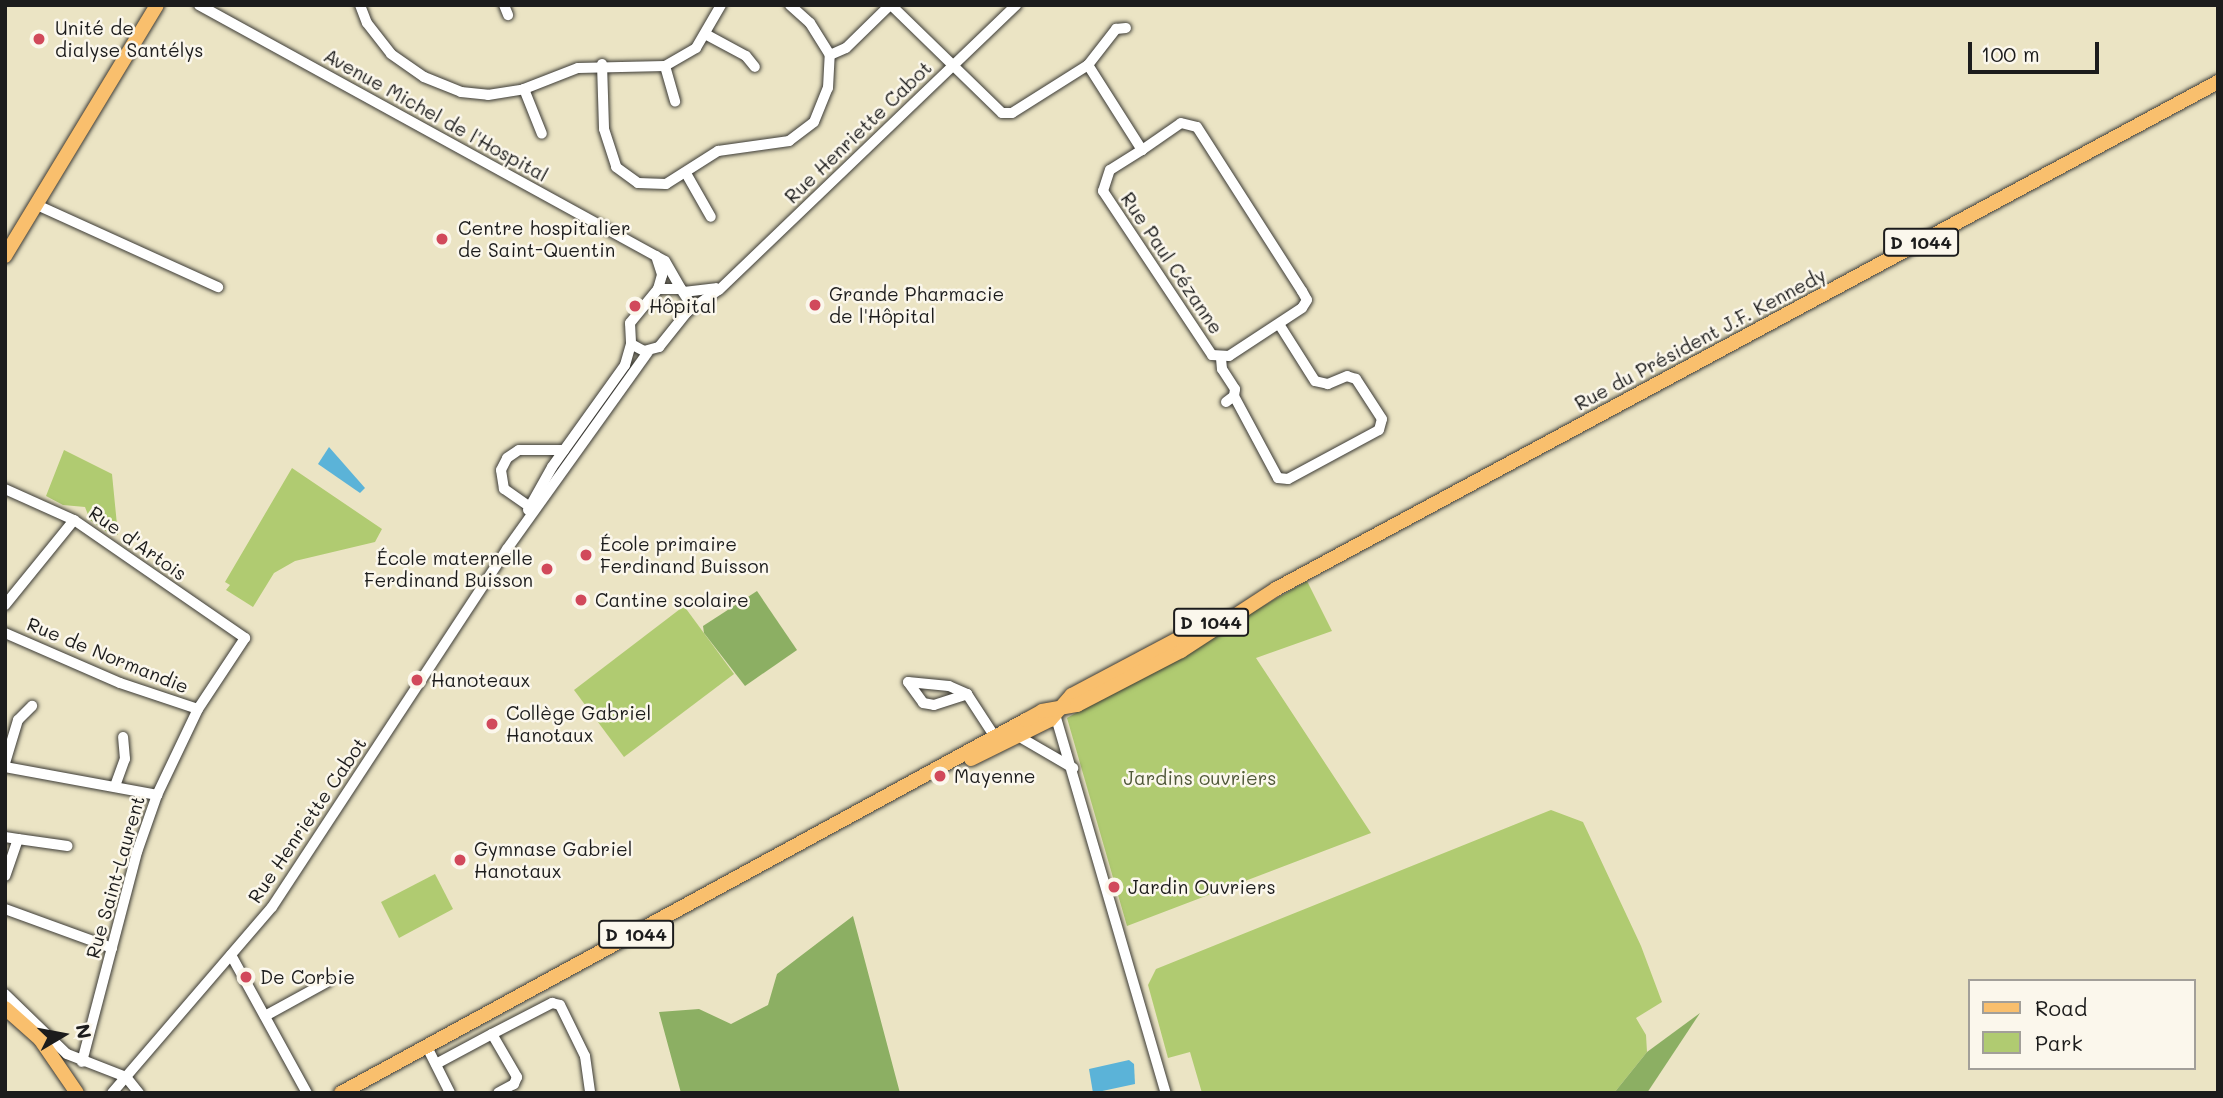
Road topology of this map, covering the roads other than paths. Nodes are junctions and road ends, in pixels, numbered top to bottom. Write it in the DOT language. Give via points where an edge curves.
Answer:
graph roads {
  1 [pos="157,5"];
  2 [pos="199,5"];
  3 [pos="360,5"];
  4 [pos="721,5"];
  5 [pos="790,5"];
  6 [pos="890,5"];
  7 [pos="1016,5"];
  8 [pos="1126,28"];
  9 [pos="707,35"];
  10 [pos="830,55"];
  11 [pos="602,64"];
  12 [pos="1088,65"];
  13 [pos="665,66"];
  14 [pos="755,67"];
  15 [pos="952,67"];
  16 [pos="2218,82"];
  17 [pos="524,89"];
  18 [pos="675,102"];
  19 [pos="542,134"];
  20 [pos="1142,150"];
  21 [pos="687,175"];
  22 [pos="37,205"];
  23 [pos="711,217"];
  24 [pos="5,256"];
  25 [pos="656,256"];
  26 [pos="725,284"];
  27 [pos="218,287"];
  28 [pos="658,289"];
  29 [pos="682,291"];
  30 [pos="687,312"];
  31 [pos="1279,324"];
  32 [pos="631,344"];
  33 [pos="648,352"];
  34 [pos="1221,358"];
  35 [pos="564,450"];
  36 [pos="5,489"];
  37 [pos="545,495"];
  38 [pos="530,507"];
  39 [pos="74,520"];
  40 [pos="507,549"];
  41 [pos="5,605"];
  42 [pos="5,633"];
  43 [pos="245,638"];
  44 [pos="967,694"];
  45 [pos="32,706"];
  46 [pos="198,709"];
  47 [pos="1054,711"];
  48 [pos="1018,736"];
  49 [pos="123,737"];
  50 [pos="998,741"];
  51 [pos="5,765"];
  52 [pos="1073,768"];
  53 [pos="115,786"];
  54 [pos="157,795"];
  55 [pos="5,837"];
  56 [pos="18,839"];
  57 [pos="68,846"];
  58 [pos="5,876"];
  59 [pos="5,909"];
  60 [pos="112,948"];
  61 [pos="231,955"];
  62 [pos="327,982"];
  63 [pos="5,994"];
  64 [pos="5,1008"];
  65 [pos="5,1016"];
  66 [pos="265,1016"];
  67 [pos="492,1034"];
  68 [pos="47,1038"];
  69 [pos="426,1046"];
  70 [pos="82,1062"];
  71 [pos="436,1064"];
  72 [pos="126,1077"];
  73 [pos="69,1093"];
  74 [pos="77,1093"];
  75 [pos="112,1093"];
  76 [pos="139,1093"];
  77 [pos="307,1093"];
  78 [pos="341,1093"];
  79 [pos="450,1093"];
  80 [pos="498,1093"];
  81 [pos="590,1093"];
  82 [pos="1166,1093"];
  1 -- 22 [label="main road"];
  2 -- 25 [label="street, Avenue Michel de l'Hospital"];
  3 -- 17 [label="street" via="367,23 391,54 424,77 461,92 488,95"];
  4 -- 9 [label="street"];
  5 -- 10 [label="street" via="810,23"];
  6 -- 10 [label="street" via="846,48"];
  6 -- 15 [label="street"];
  7 -- 15 [label="street, Rue Henriette Cabot"];
  8 -- 12 [label="street" via="1116,29 1088,58"];
  9 -- 13 [label="street" via="696,48"];
  9 -- 14 [label="street" via="746,56"];
  10 -- 21 [label="street" via="826,98 814,122 802,133 771,145 718,151"];
  11 -- 13 [label="street"];
  11 -- 17 [label="street" via="566,71"];
  11 -- 21 [label="street" via="604,129 616,167 626,177 653,186"];
  12 -- 15 [label="street" via="1006,114"];
  12 -- 20 [label="street"];
  13 -- 18 [label="street"];
  15 -- 26 [label="street, Rue Henriette Cabot"];
  16 -- 47 [label="main road, Rue du Président J.F. Kennedy / D 1044" via="1266,594 1181,651 1077,705"];
  17 -- 19 [label="street"];
  20 -- 31 [label="street, Rue Paul Cézanne" via="1181,124 1197,127 1307,300"];
  20 -- 34 [label="street, Rue Paul Cézanne" via="1110,170 1103,191 1212,355"];
  21 -- 23 [label="street"];
  22 -- 24 [label="main road"];
  22 -- 27 [label="street"];
  25 -- 28 [label="street" via="662,275"];
  25 -- 29 [label="street, Avenue Michel de l'Hospital" via="665,261"];
  26 -- 29 [label="street" via="706,292"];
  26 -- 30 [label="street, Rue Henriette Cabot"];
  28 -- 29 [label="street"];
  28 -- 32 [label="street, Rue Henriette Cabot" via="630,323"];
  29 -- 30 [label="street" via="690,303"];
  30 -- 33 [label="street, Rue Henriette Cabot" via="659,346"];
  31 -- 34 [label="street, Rue Paul Cézanne"];
  31 -- 34 [label="street" via="1315,381 1328,384 1347,376 1356,379 1382,419 1379,430 1288,479 1278,478 1230,399"];
  32 -- 33 [label="street"];
  32 -- 35 [label="street, Rue Henriette Cabot" via="625,365"];
  33 -- 37 [label="street, Rue Henriette Cabot"];
  35 -- 37 [label="street" via="568,453"];
  35 -- 38 [label="street, Rue Henriette Cabot"];
  35 -- 38 [label="street" via="519,450 507,458 500,470 504,489"];
  36 -- 39 [label="street, Rue d'Artois"];
  37 -- 40 [label="street, Rue Henriette Cabot"];
  38 -- 40 [label="street, Rue Henriette Cabot"];
  39 -- 41 [label="street"];
  39 -- 43 [label="street, Rue d'Artois"];
  40 -- 61 [label="street, Rue Henriette Cabot" via="288,884"];
  42 -- 46 [label="street, Rue de Normandie" via="120,683"];
  43 -- 46 [label="street, Rue Saint-Laurent"];
  44 -- 50 [label="street"];
  45 -- 51 [label="street" via="18,720"];
  46 -- 54 [label="street, Rue Saint-Laurent"];
  47 -- 48 [label="main road, Rue du Président J.F. Kennedy / D 1044" via="1050,720"];
  47 -- 50 [label="main road, Rue du Président J.F. Kennedy / D 1044" via="1042,711"];
  47 -- 52 [label="street"];
  48 -- 50 [label="main road, Rue du Président J.F. Kennedy / D 1044"];
  48 -- 52 [label="street"];
  49 -- 53 [label="street" via="125,759"];
  50 -- 69 [label="main road, Rue du Président J.F. Kennedy / D 1044"];
  51 -- 53 [label="street"];
  52 -- 82 [label="street"];
  53 -- 54 [label="street"];
  54 -- 60 [label="street, Rue Saint-Laurent"];
  55 -- 56 [label="street"];
  56 -- 57 [label="street"];
  56 -- 58 [label="street"];
  59 -- 60 [label="street"];
  60 -- 70 [label="street, Rue Saint-Laurent"];
  61 -- 66 [label="street"];
  61 -- 72 [label="street, Rue Henriette Cabot"];
  62 -- 66 [label="street"];
  63 -- 68 [label="street"];
  64 -- 68 [label="main road"];
  65 -- 73 [label="main road" via="32,1040"];
  66 -- 77 [label="street"];
  67 -- 71 [label="street"];
  67 -- 80 [label="street" via="517,1077"];
  67 -- 81 [label="street" via="552,1003 560,1005 585,1056"];
  68 -- 70 [label="street"];
  68 -- 74 [label="main road"];
  69 -- 71 [label="street"];
  69 -- 78 [label="main road, Rue du Président J.F. Kennedy / D 1044"];
  70 -- 72 [label="street"];
  71 -- 79 [label="street"];
  72 -- 75 [label="street, Rue Henriette Cabot"];
  72 -- 76 [label="street"];
}
